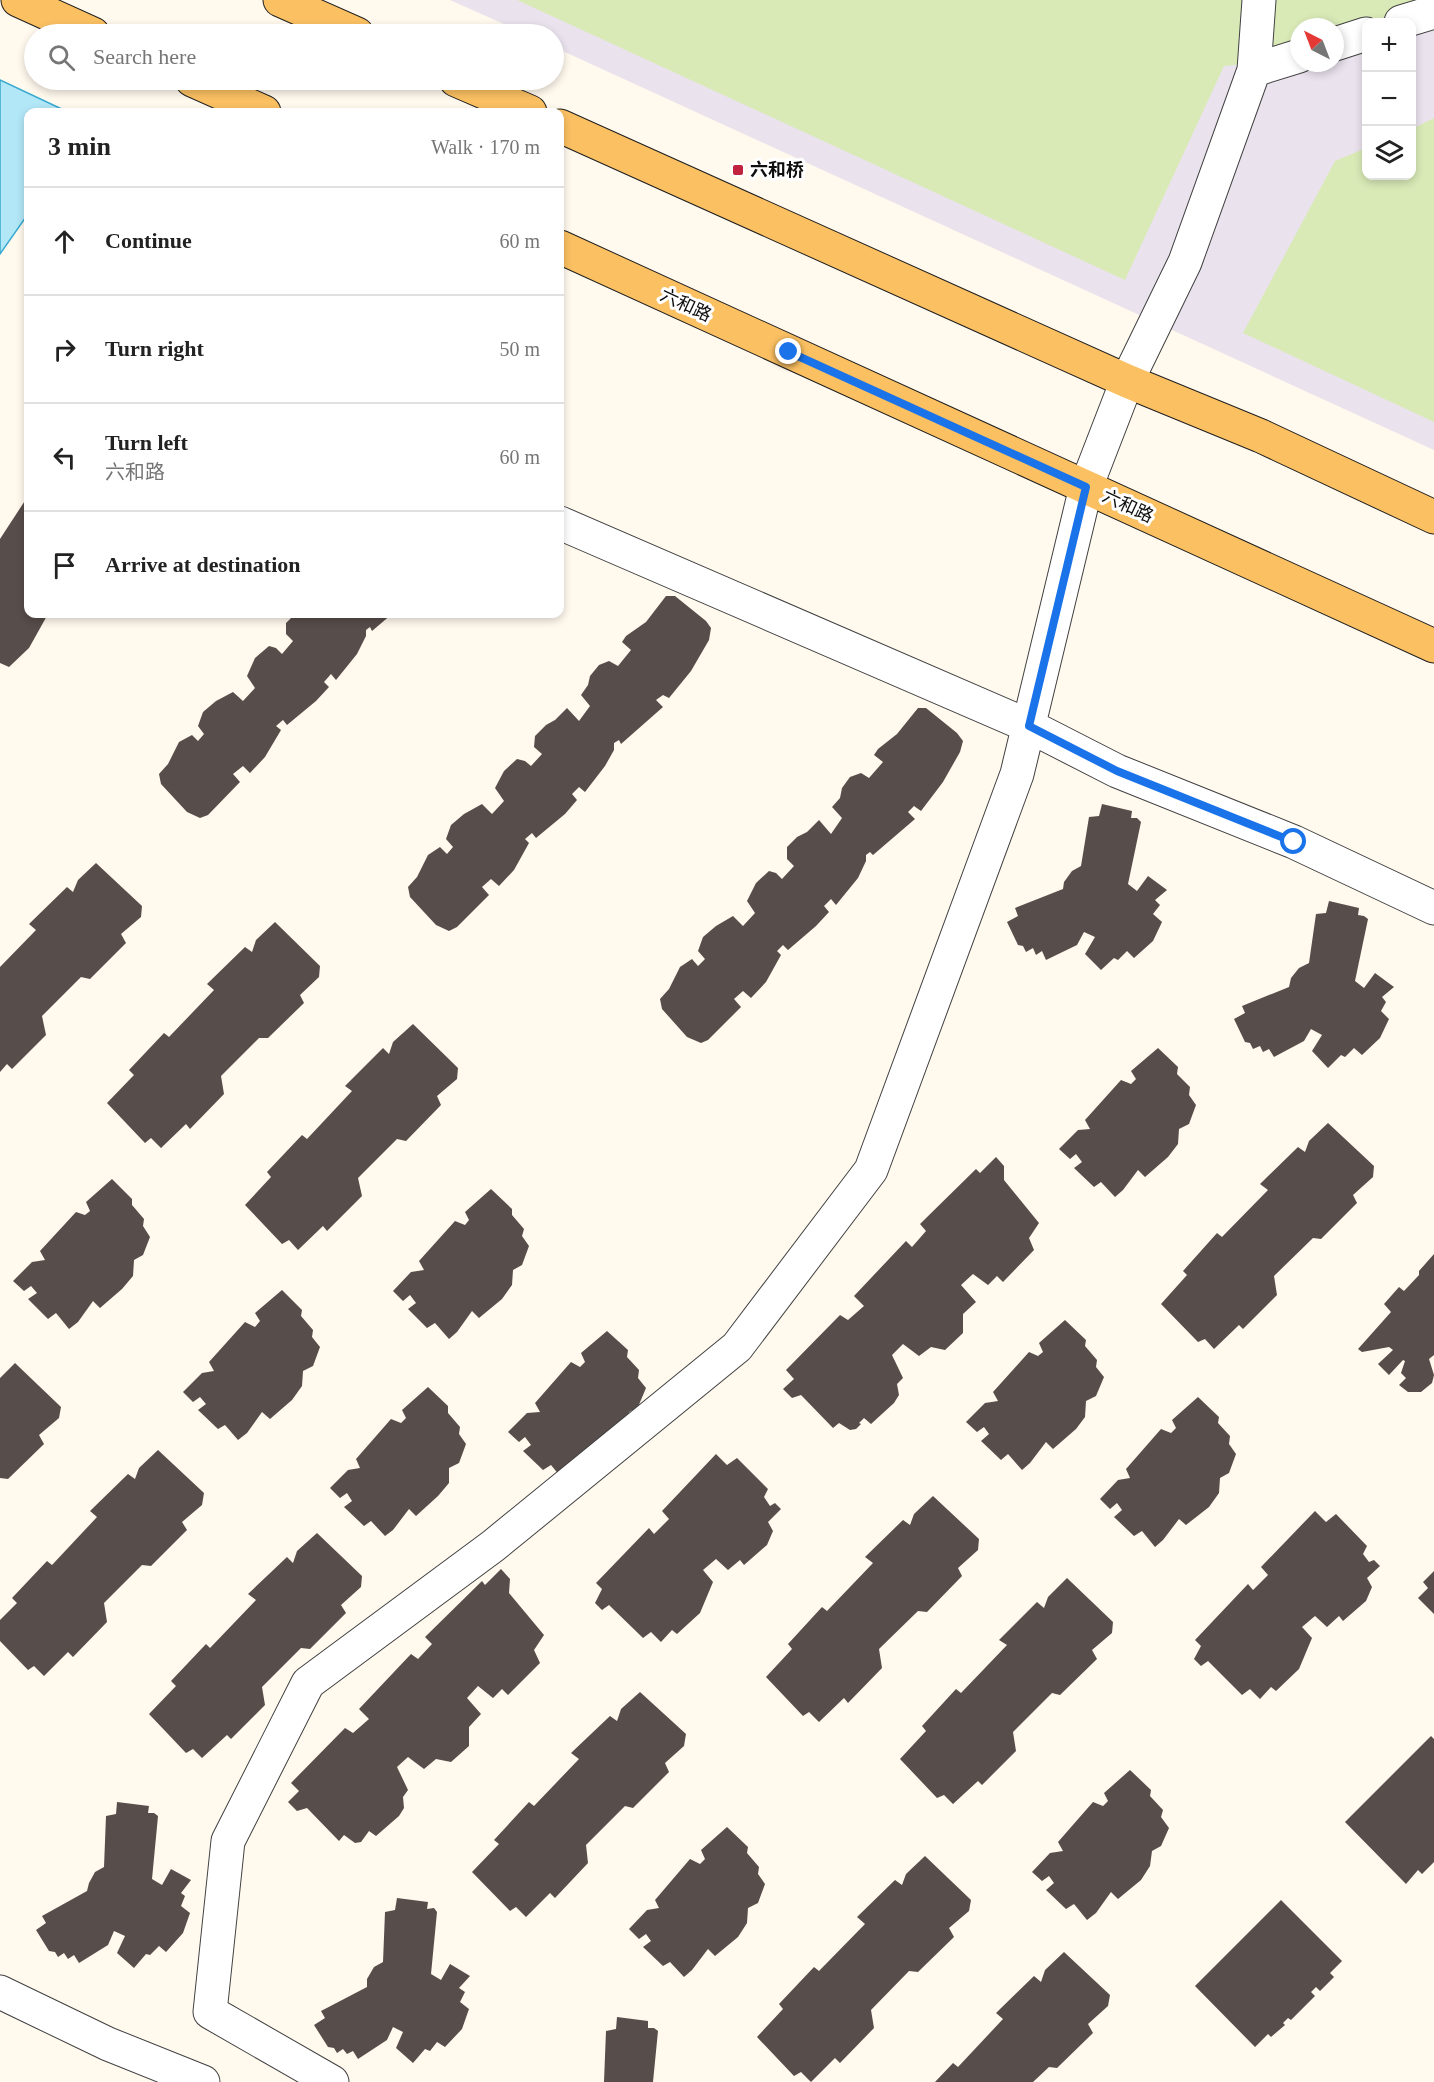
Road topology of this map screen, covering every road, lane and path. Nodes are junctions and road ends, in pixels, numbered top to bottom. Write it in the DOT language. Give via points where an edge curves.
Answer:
graph roads {
  1 [pos="18,0"];
  2 [pos="280,0"];
  3 [pos="1259,0"];
  4 [pos="1434,12"];
  5 [pos="1414,18"];
  6 [pos="71,24"];
  7 [pos="334,24"];
  8 [pos="1362,35"];
  9 [pos="1344,41"];
  10 [pos="1290,59"];
  11 [pos="1254,70"];
  12 [pos="214,90"];
  13 [pos="479,90"];
  14 [pos="255,108"];
  15 [pos="521,108"];
  16 [pos="564,128"];
  17 [pos="564,249"];
  18 [pos="1128,381"];
  19 [pos="1086,487"];
  20 [pos="1434,517"];
  21 [pos="564,525"];
  22 [pos="1434,646"];
  23 [pos="1029,726"];
  24 [pos="1434,908"];
  25 [pos="0,1992"];
  26 [pos="203,2082"];
  27 [pos="332,2082"];
  1 -- 6 [label="main road"];
  2 -- 7 [label="main road"];
  3 -- 11 [label="street"];
  4 -- 5 [label="street"];
  8 -- 9 [label="street"];
  10 -- 11 [label="street"];
  11 -- 18 [label="street" via="1185,262"];
  12 -- 14 [label="main road"];
  13 -- 15 [label="main road"];
  16 -- 18 [label="main road"];
  17 -- 19 [label="main road, 六和路"];
  18 -- 19 [label="street"];
  18 -- 20 [label="main road" via="1261,436"];
  19 -- 22 [label="main road, 六和路"];
  19 -- 23 [label="street"];
  21 -- 23 [label="street"];
  23 -- 24 [label="street" via="1117,771 1294,842"];
  23 -- 27 [label="street" via="1017,774 871,1170 737,1347 493,1546 308,1683 228,1841 210,2012"];
  25 -- 26 [label="street" via="108,2044"];
}
